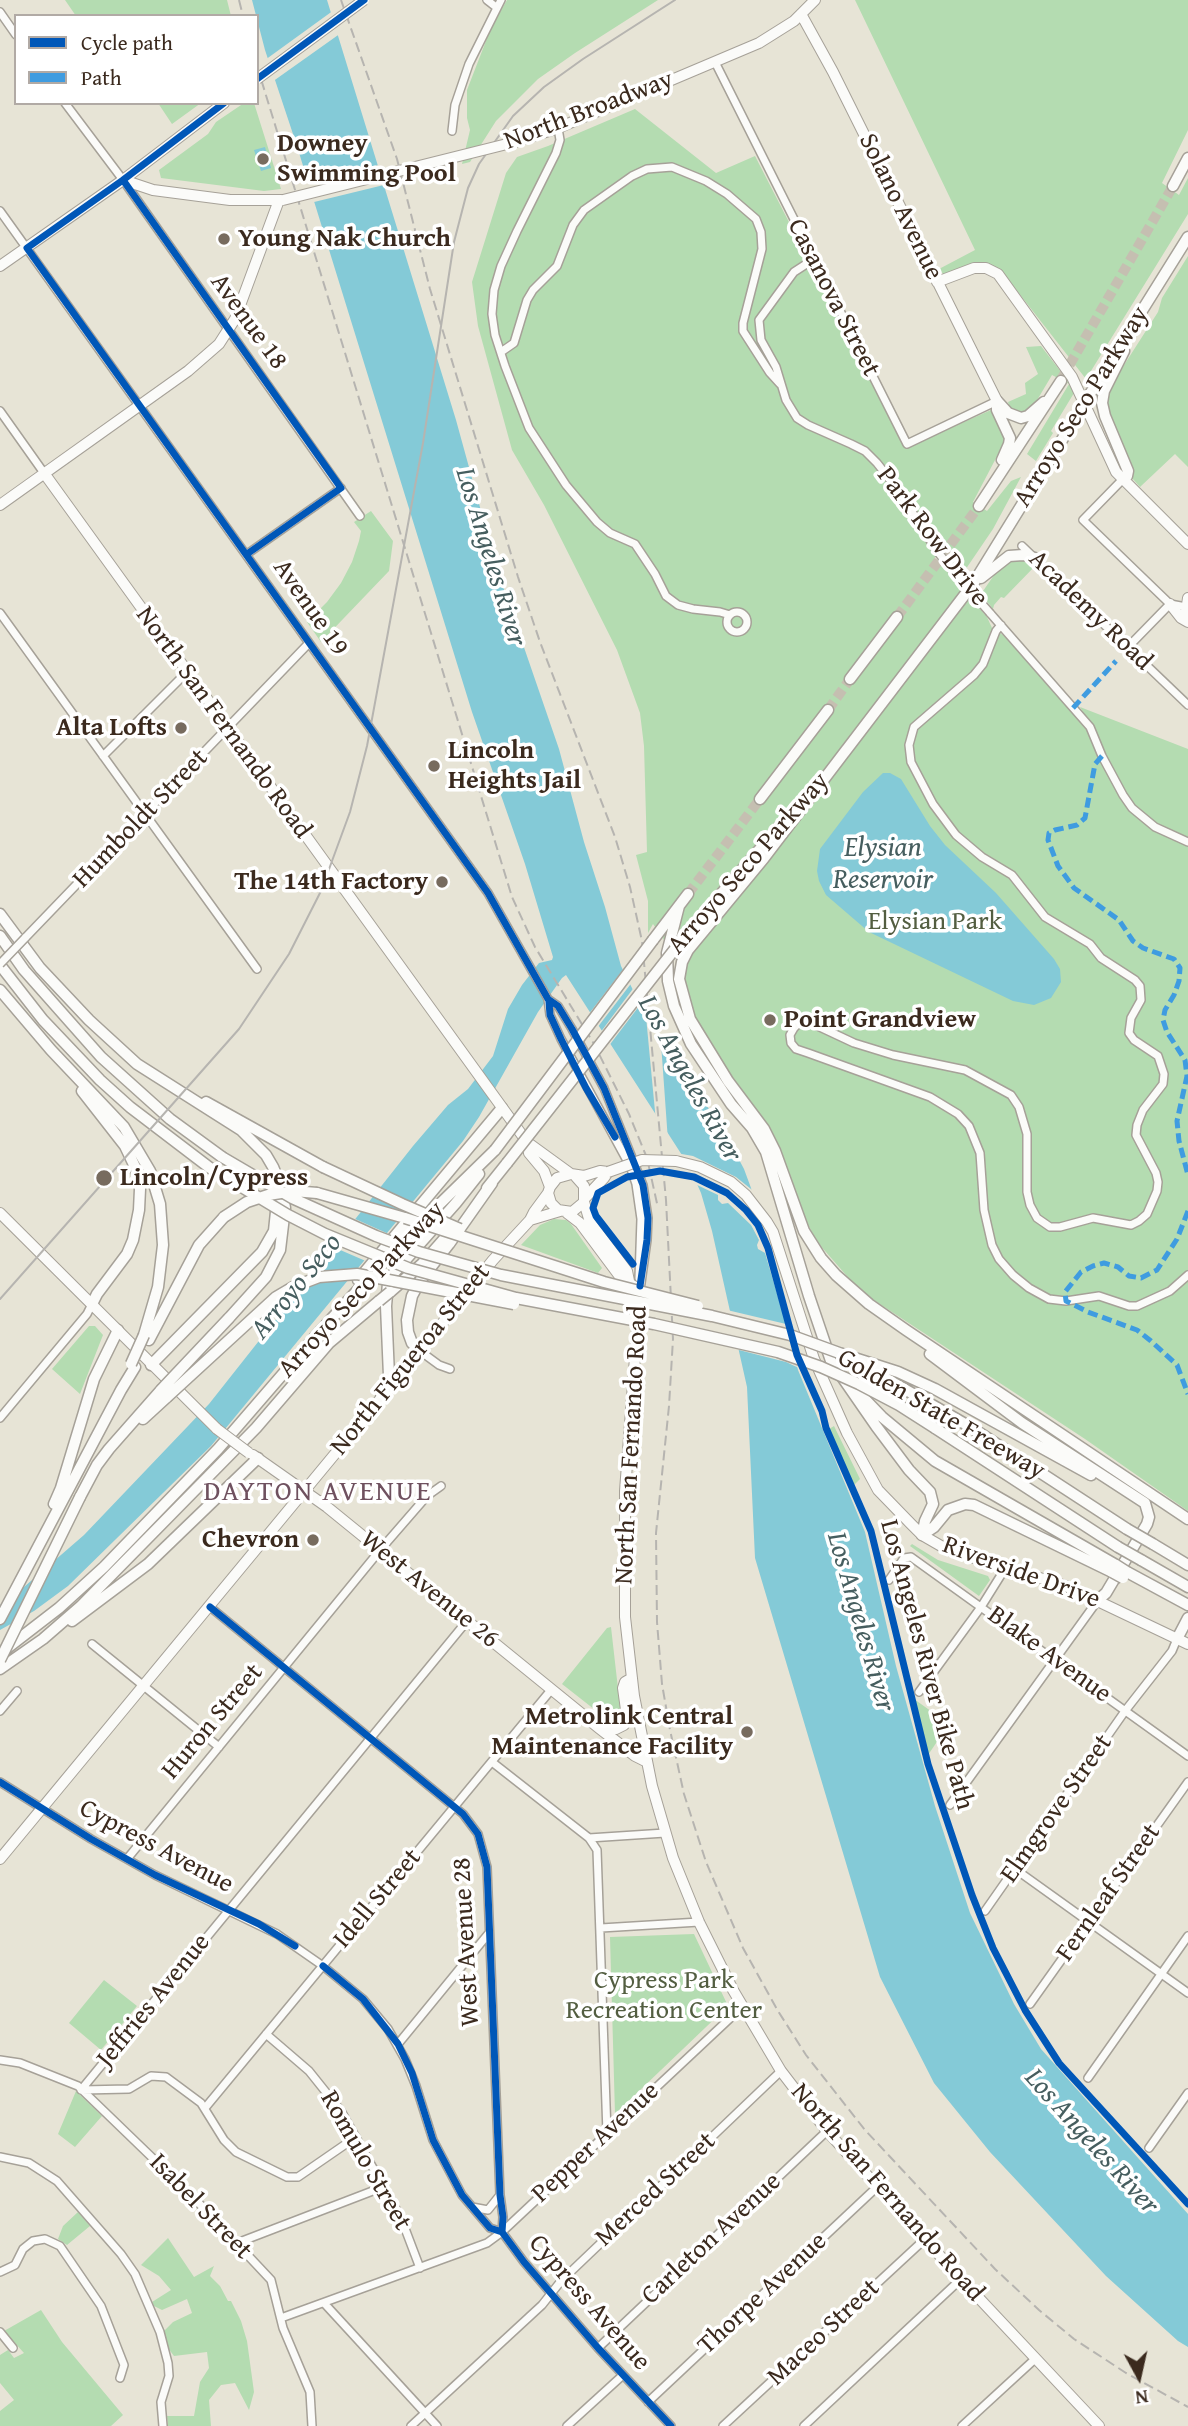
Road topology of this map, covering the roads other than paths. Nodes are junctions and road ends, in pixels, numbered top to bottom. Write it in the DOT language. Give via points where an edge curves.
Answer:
graph roads {
  1 [pos="364,0"];
  2 [pos="487,0"];
  3 [pos="815,0"];
  4 [pos="499,4"];
  5 [pos="0,12"];
  6 [pos="801,14"];
  7 [pos="14,32"];
  8 [pos="715,62"];
  9 [pos="259,78"];
  10 [pos="67,105"];
  11 [pos="221,105"];
  12 [pos="558,128"];
  13 [pos="452,131"];
  14 [pos="1188,158"];
  15 [pos="123,180"];
  16 [pos="1173,186"];
  17 [pos="281,200"];
  18 [pos="0,211"];
  19 [pos="1188,237"];
  20 [pos="27,248"];
  21 [pos="814,259"];
  22 [pos="0,267"];
  23 [pos="937,282"];
  24 [pos="1134,326"];
  25 [pos="229,330"];
  26 [pos="501,352"];
  27 [pos="1061,381"];
  28 [pos="780,384"];
  29 [pos="1051,397"];
  30 [pos="997,401"];
  31 [pos="140,405"];
  32 [pos="0,411"];
  33 [pos="44,473"];
  34 [pos="999,476"];
  35 [pos="1123,479"];
  36 [pos="341,488"];
  37 [pos="0,505"];
  38 [pos="979,506"];
  39 [pos="360,516"];
  40 [pos="1187,541"];
  41 [pos="1022,546"];
  42 [pos="247,554"];
  43 [pos="1035,558"];
  44 [pos="974,584"];
  45 [pos="1170,604"];
  46 [pos="0,613"];
  47 [pos="1187,613"];
  48 [pos="730,615"];
  49 [pos="897,617"];
  50 [pos="1001,625"];
  51 [pos="309,643"];
  52 [pos="1128,647"];
  53 [pos="187,671"];
  54 [pos="850,679"];
  55 [pos="1188,705"];
  56 [pos="828,709"];
  57 [pos="227,729"];
  58 [pos="847,749"];
  59 [pos="103,756"];
  60 [pos="760,799"];
  61 [pos="145,815"];
  62 [pos="1188,842"];
  63 [pos="688,894"];
  64 [pos="0,904"];
  65 [pos="679,906"];
  66 [pos="0,914"];
  67 [pos="13,933"];
  68 [pos="0,936"];
  69 [pos="0,965"];
  70 [pos="257,969"];
  71 [pos="0,990"];
  72 [pos="548,999"];
  73 [pos="117,1045"];
  74 [pos="51,1050"];
  75 [pos="502,1108"];
  76 [pos="233,1127"];
  77 [pos="527,1142"];
  78 [pos="494,1150"];
  79 [pos="608,1172"];
  80 [pos="574,1175"];
  81 [pos="492,1183"];
  82 [pos="549,1190"];
  83 [pos="585,1199"];
  84 [pos="563,1212"];
  85 [pos="0,1213"];
  86 [pos="530,1220"];
  87 [pos="531,1258"];
  88 [pos="1188,1275"];
  89 [pos="629,1281"];
  90 [pos="640,1288"];
  91 [pos="92,1304"];
  92 [pos="573,1308"];
  93 [pos="118,1330"];
  94 [pos="906,1330"];
  95 [pos="790,1335"];
  96 [pos="821,1335"];
  97 [pos="146,1338"];
  98 [pos="314,1338"];
  99 [pos="420,1351"];
  100 [pos="842,1354"];
  101 [pos="151,1365"];
  102 [pos="450,1369"];
  103 [pos="164,1394"];
  104 [pos="382,1398"];
  105 [pos="0,1418"];
  106 [pos="253,1456"];
  107 [pos="441,1486"];
  108 [pos="305,1490"];
  109 [pos="1147,1509"];
  110 [pos="1188,1519"];
  111 [pos="922,1535"];
  112 [pos="40,1544"];
  113 [pos="381,1549"];
  114 [pos="1188,1565"];
  115 [pos="1006,1567"];
  116 [pos="1114,1569"];
  117 [pos="889,1580"];
  118 [pos="1188,1587"];
  119 [pos="1098,1601"];
  120 [pos="1188,1605"];
  121 [pos="209,1607"];
  122 [pos="981,1607"];
  123 [pos="1188,1618"];
  124 [pos="0,1619"];
  125 [pos="467,1621"];
  126 [pos="43,1639"];
  127 [pos="1183,1641"];
  128 [pos="92,1644"];
  129 [pos="0,1653"];
  130 [pos="1055,1659"];
  131 [pos="0,1660"];
  132 [pos="285,1668"];
  133 [pos="0,1669"];
  134 [pos="632,1678"];
  135 [pos="143,1686"];
  136 [pos="551,1690"];
  137 [pos="17,1691"];
  138 [pos="919,1692"];
  139 [pos="0,1711"];
  140 [pos="1125,1711"];
  141 [pos="599,1728"];
  142 [pos="371,1738"];
  143 [pos="219,1748"];
  144 [pos="1188,1756"];
  145 [pos="492,1762"];
  146 [pos="647,1762"];
  147 [pos="0,1782"];
  148 [pos="1188,1782"];
  149 [pos="950,1805"];
  150 [pos="454,1807"];
  151 [pos="42,1808"];
  152 [pos="665,1833"];
  153 [pos="589,1838"];
  154 [pos="0,1859"];
  155 [pos="127,1859"];
  156 [pos="1015,1869"];
  157 [pos="229,1910"];
  158 [pos="985,1911"];
  159 [pos="699,1922"];
  160 [pos="1088,1922"];
  161 [pos="601,1928"];
  162 [pos="490,1933"];
  163 [pos="1188,1936"];
  164 [pos="323,1966"];
  165 [pos="1161,1973"];
  166 [pos="1188,1993"];
  167 [pos="1030,2004"];
  168 [pos="742,2007"];
  169 [pos="266,2034"];
  170 [pos="398,2044"];
  171 [pos="0,2060"];
  172 [pos="781,2071"];
  173 [pos="1088,2078"];
  174 [pos="81,2090"];
  175 [pos="1188,2093"];
  176 [pos="205,2108"];
  177 [pos="827,2131"];
  178 [pos="607,2133"];
  179 [pos="356,2137"];
  180 [pos="1149,2148"];
  181 [pos="0,2157"];
  182 [pos="383,2186"];
  183 [pos="877,2187"];
  184 [pos="500,2195"];
  185 [pos="471,2207"];
  186 [pos="502,2232"];
  187 [pos="925,2239"];
  188 [pos="237,2243"];
  189 [pos="420,2268"];
  190 [pos="0,2272"];
  191 [pos="961,2279"];
  192 [pos="551,2293"];
  193 [pos="324,2303"];
  194 [pos="281,2318"];
  195 [pos="0,2332"];
  196 [pos="13,2348"];
  197 [pos="598,2348"];
  198 [pos="1035,2359"];
  199 [pos="623,2375"];
  200 [pos="120,2378"];
  201 [pos="648,2402"];
  202 [pos="425,2413"];
  203 [pos="163,2426"];
  204 [pos="312,2426"];
  205 [pos="411,2426"];
  206 [pos="437,2426"];
  207 [pos="567,2426"];
  208 [pos="671,2426"];
  209 [pos="723,2426"];
  210 [pos="804,2426"];
  211 [pos="962,2426"];
  212 [pos="1099,2426"];
  1 -- 9 [label="main road, bridge"];
  2 -- 4 [label="street"];
  3 -- 6 [label="main road, North Broadway"];
  4 -- 13 [label="street" via="469,64"];
  5 -- 7 [label="street"];
  6 -- 8 [label="main road, North Broadway" via="759,43"];
  6 -- 23 [label="main road, Solano Avenue"];
  8 -- 12 [label="main road, North Broadway"];
  8 -- 21 [label="street, Casanova Street"];
  10 -- 15 [label="street, Avenue 18"];
  11 -- 15 [label="main road"];
  12 -- 17 [label="main road, North Broadway, bridge"];
  12 -- 26 [label="street" via="556,153 501,266 494,290 492,314"];
  14 -- 16 [label="highway"];
  15 -- 17 [label="main road, North Broadway" via="191,195"];
  15 -- 20 [label="main road"];
  15 -- 25 [label="street, Avenue 18"];
  17 -- 25 [label="main road"];
  18 -- 20 [label="street, Avenue 19"];
  19 -- 24 [label="highway, Arroyo Seco Parkway"];
  20 -- 22 [label="main road"];
  20 -- 31 [label="street, Avenue 19"];
  21 -- 28 [label="street" via="794,272 759,320 761,340"];
  21 -- 30 [label="street, Casanova Street" via="907,444"];
  23 -- 30 [label="main road, Solano Avenue"];
  23 -- 35 [label="main road" via="974,268 998,274 1064,363 1110,462"];
  24 -- 35 [label="highway" via="1102,397 1128,471"];
  24 -- 44 [label="highway, Arroyo Seco Parkway, bridge"];
  25 -- 31 [label="main road" via="202,360"];
  25 -- 36 [label="street, Avenue 18"];
  26 -- 28 [label="street" via="514,343 527,300 557,266 573,225 584,211 632,176 647,169 673,167 727,194 759,226 762,249 743,331"];
  26 -- 48 [label="street" via="529,428 583,508 610,533 635,544 666,596 678,605"];
  27 -- 29 [label="highway, Arroyo Seco Parkway"];
  28 -- 50 [label="street, Park Row Drive, bridge" via="797,418 864,452 888,475 923,532"];
  29 -- 30 [label="highway" via="1021,418"];
  29 -- 34 [label="highway, Arroyo Seco Parkway"];
  30 -- 34 [label="highway" via="1010,438"];
  31 -- 33 [label="main road"];
  31 -- 42 [label="street, Avenue 19"];
  32 -- 33 [label="street"];
  33 -- 37 [label="main road"];
  33 -- 53 [label="main road, North San Fernando Road"];
  34 -- 38 [label="highway, Arroyo Seco Parkway"];
  35 -- 40 [label="main road"];
  35 -- 45 [label="street" via="1083,520"];
  36 -- 39 [label="street, Avenue 18"];
  36 -- 42 [label="street"];
  41 -- 43 [label="street, Academy Road"];
  42 -- 51 [label="street, Avenue 19"];
  43 -- 44 [label="highway" via="1009,556"];
  43 -- 52 [label="street, Academy Road"];
  44 -- 58 [label="highway, Arroyo Seco Parkway"];
  45 -- 47 [label="main road" via="1181,618"];
  45 -- 52 [label="street"];
  46 -- 59 [label="street"];
  49 -- 54 [label="highway"];
  50 -- 62 [label="street, Park Row Drive" via="1090,727 1132,808 1155,827"];
  50 -- 88 [label="street" via="974,675 914,727 911,762 956,835 1012,876 1045,917 1090,944 1101,958 1140,986 1141,1000 1129,1033 1158,1056 1164,1074 1163,1084 1137,1125 1136,1135 1158,1182 1147,1214 1130,1225 1093,1218 1050,1227 1037,1218 1030,1205 1027,1135 1011,1095 965,1070 854,1043 807,1021 794,1028 791,1043 808,1054 930,1097 958,1114 969,1126 980,1153 992,1245 1006,1267 1030,1288 1049,1299 1099,1296 1138,1306 1170,1291"];
  51 -- 57 [label="street, Humboldt Street"];
  51 -- 72 [label="street, Avenue 19" via="488,893"];
  52 -- 55 [label="street, Academy Road"];
  53 -- 57 [label="main road, North San Fernando Road"];
  53 -- 59 [label="street"];
  56 -- 60 [label="highway, Arroyo Seco Parkway"];
  57 -- 61 [label="street, Humboldt Street"];
  57 -- 75 [label="main road, North San Fernando Road"];
  58 -- 81 [label="highway, Arroyo Seco Parkway, bridge" via="689,931"];
  58 -- 94 [label="highway" via="688,950 679,979 698,1035 770,1139 812,1245 852,1290"];
  59 -- 61 [label="street"];
  61 -- 69 [label="street, Humboldt Street, bridge"];
  61 -- 70 [label="street"];
  63 -- 65 [label="highway, Arroyo Seco Parkway"];
  64 -- 67 [label="highway"];
  65 -- 78 [label="highway, Arroyo Seco Parkway, bridge"];
  65 -- 96 [label="highway" via="667,953 674,1006 691,1044 766,1152"];
  66 -- 67 [label="highway"];
  67 -- 73 [label="highway" via="63,995"];
  68 -- 95 [label="highway, Golden State Freeway, bridge" via="101,1057 146,1099 222,1157 302,1203 419,1252 501,1275"];
  69 -- 92 [label="highway, Golden State Freeway, bridge" via="43,1020 130,1107 210,1168 288,1216 408,1268 465,1286"];
  71 -- 74 [label="highway"];
  72 -- 90 [label="street, Avenue 19" via="561,1039 636,1184 641,1219"];
  72 -- 90 [label="street, Avenue 19" via="558,1006 604,1088 643,1185 648,1229"];
  73 -- 76 [label="highway" via="137,1064"];
  73 -- 87 [label="highway, bridge" via="206,1102 323,1167"];
  74 -- 91 [label="highway" via="125,1146 140,1189 133,1240"];
  74 -- 97 [label="highway" via="124,1127 154,1182 163,1245"];
  75 -- 77 [label="main road, North San Fernando Road"];
  75 -- 98 [label="highway"];
  76 -- 101 [label="highway" via="258,1152 271,1174 278,1204 274,1231 262,1252"];
  76 -- 103 [label="highway, bridge" via="266,1155 279,1180 285,1208 282,1243 253,1293"];
  77 -- 80 [label="main road, North San Fernando Road"];
  77 -- 82 [label="main road, North San Fernando Road"];
  78 -- 98 [label="highway, Arroyo Seco Parkway"];
  78 -- 104 [label="highway" via="388,1283 389,1377"];
  79 -- 80 [label="main road, Riverside Drive"];
  79 -- 83 [label="main road, Riverside Drive"];
  79 -- 111 [label="main road, Riverside Drive, bridge" via="642,1160 682,1161 715,1173 760,1211 773,1233 814,1359 855,1450 887,1501"];
  80 -- 82 [label="main road" via="556,1178"];
  80 -- 83 [label="main road" via="584,1186"];
  81 -- 99 [label="highway" via="412,1296 408,1332"];
  81 -- 126 [label="highway, Arroyo Seco Parkway, bridge" via="422,1264 329,1343 256,1428 82,1606"];
  82 -- 84 [label="main road" via="551,1203"];
  82 -- 86 [label="main road, North Figueroa Street"];
  83 -- 84 [label="main road" via="577,1210"];
  83 -- 89 [label="main road, North San Fernando Road" via="590,1222"];
  84 -- 86 [label="main road"];
  84 -- 89 [label="main road, North San Fernando Road" via="580,1223 621,1278"];
  85 -- 91 [label="main road, West Avenue 26"];
  86 -- 99 [label="main road, North Figueroa Street"];
  87 -- 95 [label="highway, bridge" via="635,1291 749,1318"];
  87 -- 97 [label="highway, bridge" via="342,1198 294,1191 268,1195 223,1217 199,1245"];
  89 -- 90 [label="main road, North San Fernando Road"];
  90 -- 134 [label="main road, North San Fernando Road" via="624,1513 624,1593"];
  91 -- 93 [label="main road, West Avenue 26"];
  91 -- 105 [label="street"];
  92 -- 103 [label="highway, bridge" via="529,1306 358,1275 319,1277 276,1297"];
  92 -- 118 [label="highway, Golden State Freeway, bridge" via="778,1352 859,1384"];
  93 -- 101 [label="main road, West Avenue 26"];
  93 -- 112 [label="highway" via="93,1379"];
  94 -- 109 [label="highway" via="1000,1407 1145,1503"];
  94 -- 110 [label="highway"];
  95 -- 100 [label="highway, Golden State Freeway, bridge"];
  96 -- 111 [label="highway" via="850,1391 930,1492 933,1504"];
  96 -- 116 [label="highway" via="859,1393 911,1443"];
  97 -- 112 [label="highway"];
  98 -- 129 [label="highway, Arroyo Seco Parkway" via="218,1449 104,1567"];
  99 -- 102 [label="street"];
  99 -- 104 [label="main road, North Figueroa Street"];
  100 -- 109 [label="highway" via="898,1372 963,1403"];
  100 -- 114 [label="highway, Golden State Freeway, bridge" via="972,1428"];
  101 -- 106 [label="main road, West Avenue 26, bridge"];
  103 -- 131 [label="highway, bridge" via="97,1465"];
  104 -- 108 [label="main road, North Figueroa Street"];
  106 -- 108 [label="main road, West Avenue 26"];
  106 -- 126 [label="highway" via="148,1564"];
  107 -- 113 [label="street, Huron Street"];
  108 -- 113 [label="main road, West Avenue 26"];
  108 -- 121 [label="main road, North Figueroa Street"];
  109 -- 119 [label="highway" via="1147,1524"];
  111 -- 115 [label="main road, Riverside Drive" via="955,1552"];
  111 -- 116 [label="highway" via="948,1510 974,1505"];
  112 -- 124 [label="highway"];
  113 -- 125 [label="main road, West Avenue 26"];
  113 -- 132 [label="street, Huron Street"];
  115 -- 119 [label="main road, Riverside Drive" via="1046,1578"];
  115 -- 122 [label="street"];
  116 -- 120 [label="highway, bridge"];
  117 -- 122 [label="street, Blake Avenue" via="908,1557"];
  119 -- 127 [label="main road, Riverside Drive"];
  119 -- 130 [label="street"];
  121 -- 132 [label="street, West Avenue 28"];
  121 -- 135 [label="main road, North Figueroa Street"];
  122 -- 130 [label="street, Blake Avenue"];
  122 -- 138 [label="street"];
  123 -- 127 [label="highway"];
  125 -- 136 [label="main road, West Avenue 26"];
  125 -- 142 [label="street, Jeffries Avenue"];
  126 -- 133 [label="highway, Arroyo Seco Parkway"];
  127 -- 140 [label="street, Elmgrove Street"];
  128 -- 135 [label="street"];
  130 -- 140 [label="street, Blake Avenue"];
  130 -- 149 [label="street"];
  132 -- 142 [label="street, West Avenue 28"];
  132 -- 143 [label="street, Huron Street"];
  134 -- 141 [label="main road" via="623,1688 624,1725"];
  134 -- 146 [label="main road, North San Fernando Road"];
  135 -- 143 [label="street"];
  135 -- 151 [label="main road, North Figueroa Street"];
  136 -- 141 [label="main road, West Avenue 26"];
  136 -- 145 [label="street, Idell Street"];
  137 -- 139 [label="street"];
  140 -- 144 [label="street, Blake Avenue"];
  140 -- 156 [label="street, Elmgrove Street"];
  141 -- 146 [label="main road, West Avenue 26"];
  142 -- 150 [label="street, West Avenue 28"];
  142 -- 157 [label="street, Jeffries Avenue"];
  143 -- 155 [label="street, Huron Street"];
  145 -- 150 [label="street, Idell Street"];
  145 -- 153 [label="street"];
  146 -- 152 [label="main road, North San Fernando Road"];
  147 -- 151 [label="street, Cypress Avenue"];
  148 -- 160 [label="street, Fernleaf Street"];
  150 -- 162 [label="street, West Avenue 28" via="471,1823 486,1856"];
  150 -- 164 [label="street, Idell Street"];
  151 -- 154 [label="main road, North Figueroa Street"];
  151 -- 155 [label="street, Cypress Avenue"];
  152 -- 153 [label="street"];
  152 -- 159 [label="main road, North San Fernando Road"];
  153 -- 161 [label="street" via="597,1850"];
  155 -- 157 [label="street, Cypress Avenue"];
  156 -- 158 [label="street, Elmgrove Street"];
  156 -- 160 [label="street"];
  157 -- 164 [label="street, Cypress Avenue"];
  157 -- 174 [label="street, Jeffries Avenue"];
  159 -- 161 [label="street"];
  159 -- 168 [label="main road, North San Fernando Road"];
  160 -- 165 [label="street"];
  160 -- 167 [label="street, Fernleaf Street"];
  161 -- 178 [label="street"];
  162 -- 170 [label="street"];
  162 -- 184 [label="street, West Avenue 28"];
  163 -- 165 [label="street"];
  164 -- 169 [label="street, Idell Street"];
  164 -- 170 [label="street, Cypress Avenue" via="365,2001"];
  165 -- 166 [label="street"];
  165 -- 173 [label="street"];
  168 -- 172 [label="main road, North San Fernando Road"];
  168 -- 178 [label="street, Pepper Avenue"];
  169 -- 176 [label="street, Idell Street"];
  169 -- 179 [label="street, Romulo Street" via="321,2084"];
  170 -- 185 [label="street, Cypress Avenue" via="441,2159"];
  171 -- 174 [label="street, Isabel Street" via="20,2063"];
  172 -- 177 [label="main road, North San Fernando Road"];
  172 -- 192 [label="street, Merced Street"];
  174 -- 176 [label="street" via="129,2089 151,2076 162,2076 195,2096"];
  174 -- 188 [label="street, Isabel Street"];
  175 -- 180 [label="street"];
  176 -- 179 [label="street" via="236,2152 286,2177 298,2177"];
  177 -- 183 [label="main road, North San Fernando Road"];
  177 -- 197 [label="street, Carleton Avenue"];
  178 -- 186 [label="street, Pepper Avenue"];
  179 -- 182 [label="street, Romulo Street"];
  181 -- 203 [label="street" via="29,2164 57,2181 135,2274 168,2363 161,2402"];
  182 -- 188 [label="street"];
  182 -- 189 [label="street, Romulo Street" via="409,2235"];
  183 -- 187 [label="main road, North San Fernando Road"];
  183 -- 201 [label="street, Thorpe Avenue"];
  184 -- 185 [label="street" via="488,2210"];
  184 -- 186 [label="street, West Avenue 28"];
  185 -- 186 [label="street, Cypress Avenue" via="490,2228"];
  186 -- 189 [label="street, Pepper Avenue" via="486,2243"];
  186 -- 192 [label="street, Cypress Avenue"];
  187 -- 191 [label="main road, North San Fernando Road"];
  187 -- 209 [label="street, Maceo Street"];
  188 -- 194 [label="street, Isabel Street" via="271,2280"];
  189 -- 193 [label="street, Pepper Avenue"];
  190 -- 200 [label="street" via="15,2265 33,2241 45,2239 60,2246 101,2306 124,2365"];
  191 -- 198 [label="main road, North San Fernando Road"];
  191 -- 210 [label="street"];
  192 -- 197 [label="street, Cypress Avenue"];
  192 -- 202 [label="street, Merced Street"];
  193 -- 194 [label="street, Pepper Avenue"];
  193 -- 202 [label="street"];
  194 -- 204 [label="street, Isabel Street" via="310,2392"];
  195 -- 196 [label="street"];
  197 -- 199 [label="street, Cypress Avenue"];
  198 -- 211 [label="street"];
  198 -- 212 [label="main road, North San Fernando Road"];
  199 -- 201 [label="street, Cypress Avenue"];
  199 -- 207 [label="street"];
  201 -- 208 [label="street, Cypress Avenue"];
  202 -- 205 [label="street, Merced Street"];
  202 -- 206 [label="street"];
}
